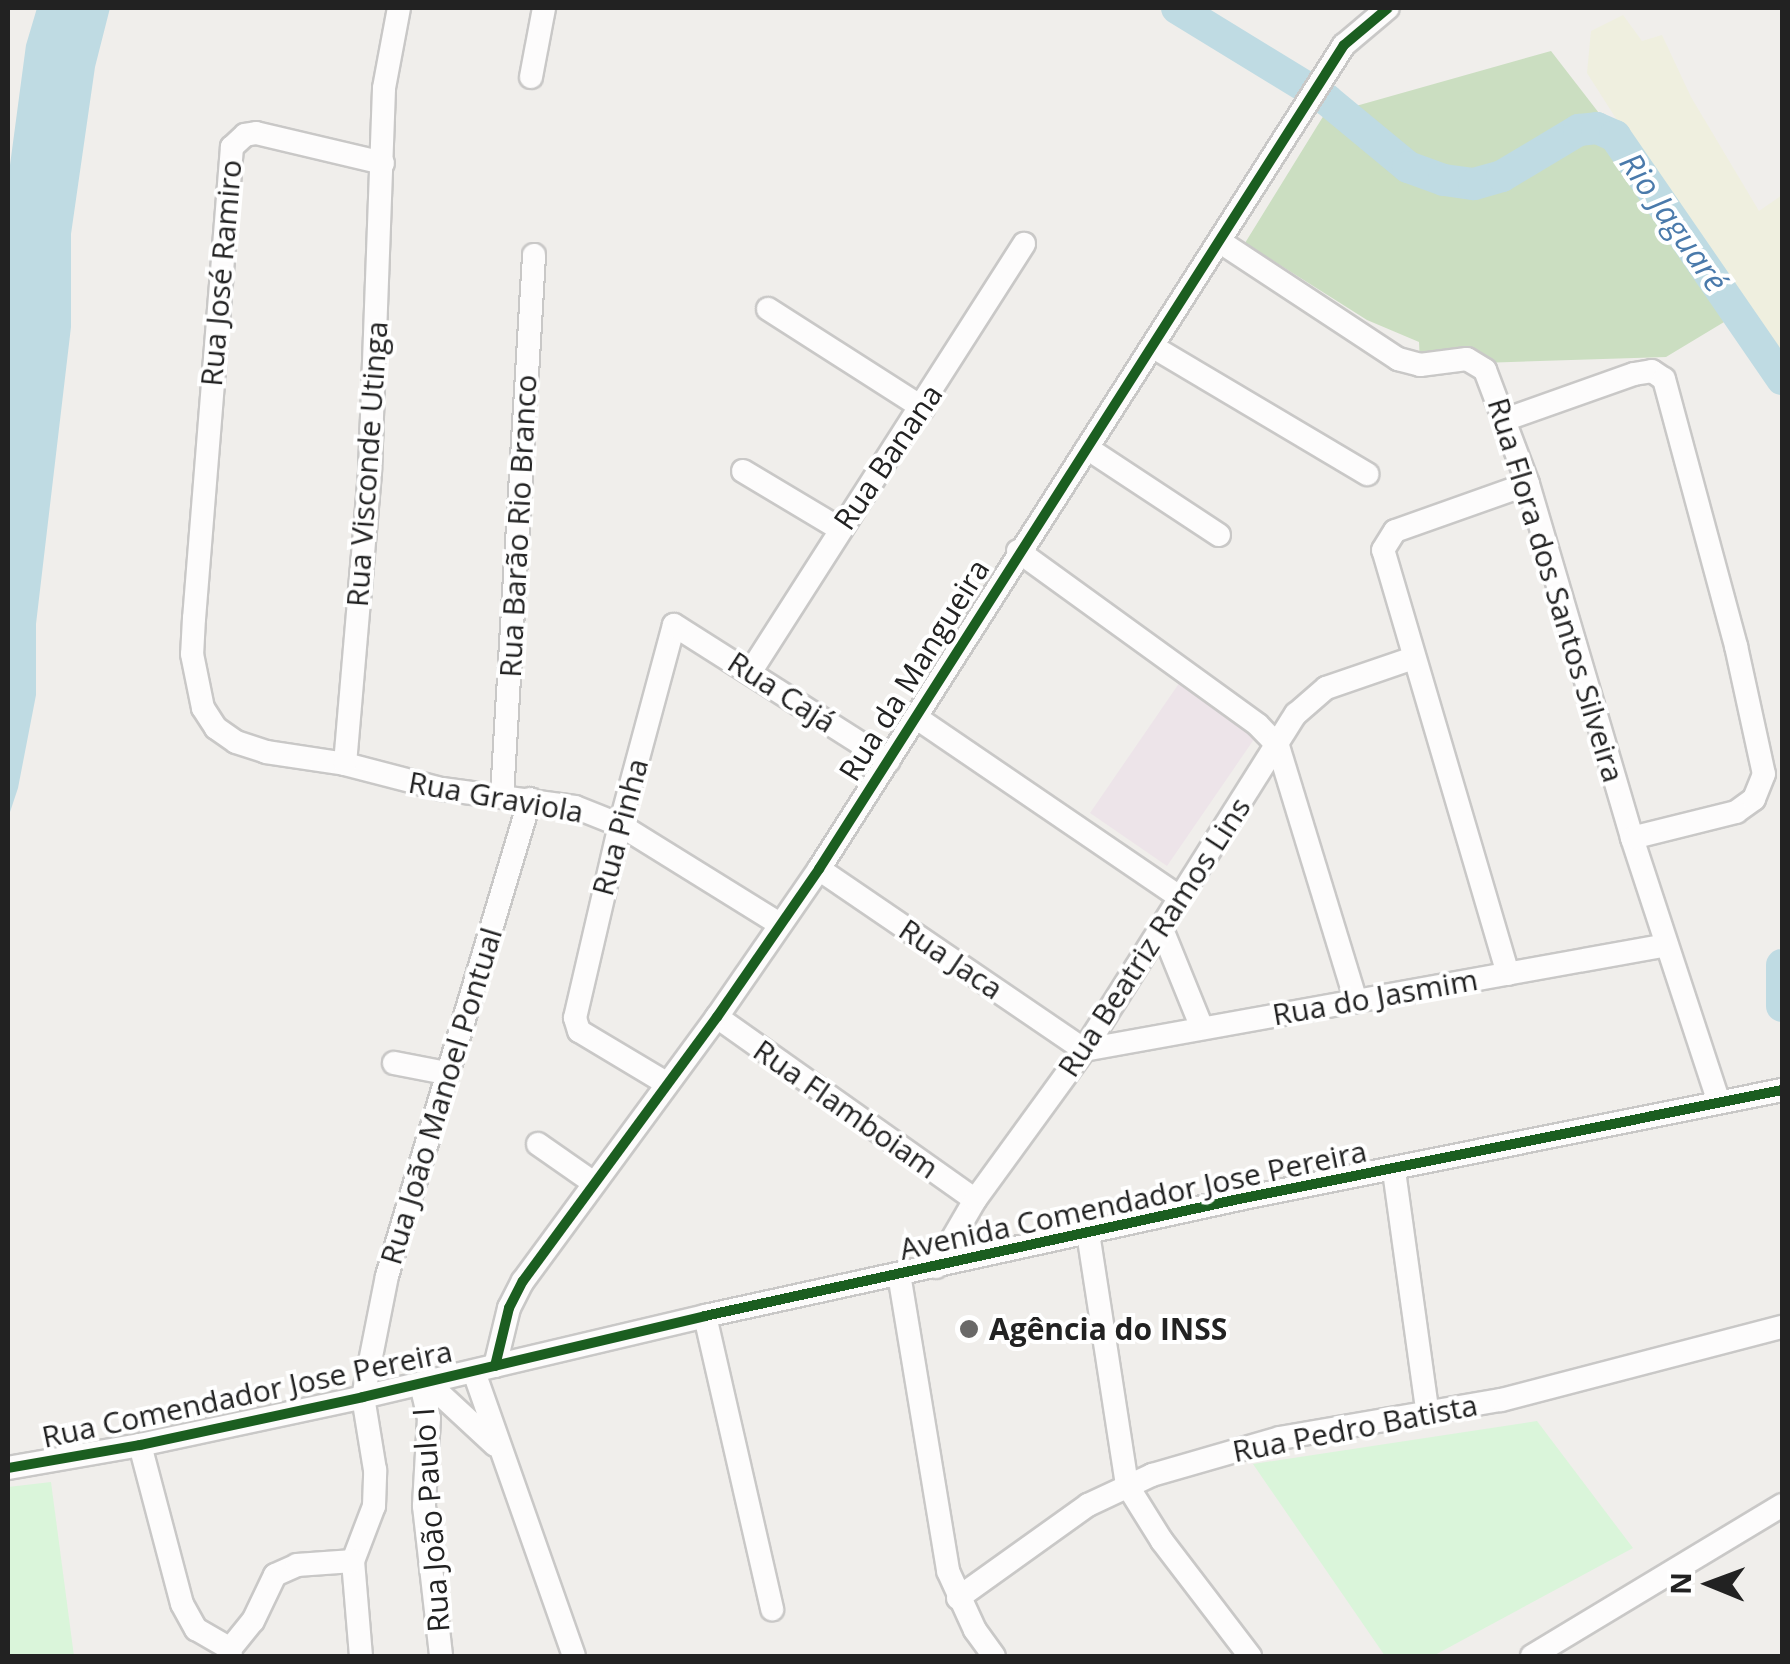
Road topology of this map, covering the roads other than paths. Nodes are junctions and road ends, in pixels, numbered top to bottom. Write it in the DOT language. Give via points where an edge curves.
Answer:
graph roads {
  1 [pos="399,8"];
  2 [pos="544,8"];
  3 [pos="1388,8"];
  4 [pos="1362,18"];
  5 [pos="531,77"];
  6 [pos="382,163"];
  7 [pos="1222,243"];
  8 [pos="1024,244"];
  9 [pos="534,255"];
  10 [pos="768,309"];
  11 [pos="1155,348"];
  12 [pos="923,408"];
  13 [pos="1507,420"];
  14 [pos="1087,448"];
  15 [pos="743,471"];
  16 [pos="1367,474"];
  17 [pos="1528,484"];
  18 [pos="840,529"];
  19 [pos="1219,534"];
  20 [pos="1018,551"];
  21 [pos="674,625"];
  22 [pos="1413,658"];
  23 [pos="751,670"];
  24 [pos="203,708"];
  25 [pos="916,718"];
  26 [pos="1278,746"];
  27 [pos="888,761"];
  28 [pos="345,764"];
  29 [pos="502,796"];
  30 [pos="530,799"];
  31 [pos="620,825"];
  32 [pos="1632,838"];
  33 [pos="819,869"];
  34 [pos="1178,896"];
  35 [pos="778,923"];
  36 [pos="1161,927"];
  37 [pos="1667,945"];
  38 [pos="1508,974"];
  39 [pos="1356,1001"];
  40 [pos="717,1017"];
  41 [pos="1202,1028"];
  42 [pos="1084,1050"];
  43 [pos="394,1064"];
  44 [pos="446,1073"];
  45 [pos="666,1083"];
  46 [pos="1782,1090"];
  47 [pos="1718,1100"];
  48 [pos="538,1144"];
  49 [pos="1394,1170"];
  50 [pos="594,1184"];
  51 [pos="975,1200"];
  52 [pos="1088,1233"];
  53 [pos="936,1267"];
  54 [pos="898,1274"];
  55 [pos="705,1316"];
  56 [pos="1782,1327"];
  57 [pos="484,1369"];
  58 [pos="424,1383"];
  59 [pos="362,1396"];
  60 [pos="1427,1410"];
  61 [pos="140,1445"];
  62 [pos="498,1448"];
  63 [pos="8,1468"];
  64 [pos="1127,1485"];
  65 [pos="1782,1505"];
  66 [pos="353,1561"];
  67 [pos="958,1598"];
  68 [pos="772,1610"];
  69 [pos="1570,1647"];
  70 [pos="230,1653"];
  71 [pos="362,1656"];
  72 [pos="440,1656"];
  73 [pos="574,1656"];
  74 [pos="994,1656"];
  75 [pos="1250,1656"];
  76 [pos="1532,1656"];
  1 -- 6 [label="street, Rua Visconde Utinga" via="384,88"];
  2 -- 5 [label="street"];
  3 -- 4 [label="street, Rua da Mangueira"];
  4 -- 7 [label="street, Rua da Mangueira"];
  6 -- 24 [label="street, Rua José Ramiro" via="256,134 237,140 228,158 192,654"];
  6 -- 28 [label="street, Rua Visconde Utinga" via="370,472"];
  7 -- 11 [label="street, Rua da Mangueira"];
  7 -- 13 [label="street, Rua Flora dos Santos Silveira" via="1398,359 1420,365 1475,360"];
  8 -- 12 [label="street, Rua Banana"];
  9 -- 29 [label="street, Rua Barão Rio Branco"];
  10 -- 12 [label="street"];
  11 -- 14 [label="street, Rua da Mangueira"];
  11 -- 16 [label="street"];
  12 -- 18 [label="street, Rua Banana"];
  13 -- 17 [label="street, Rua Flora dos Santos Silveira"];
  13 -- 32 [label="street" via="1634,374 1652,371 1664,379 1764,774 1754,799 1736,812"];
  14 -- 19 [label="street"];
  14 -- 20 [label="street, Rua da Mangueira"];
  15 -- 18 [label="street"];
  17 -- 22 [label="street" via="1396,530 1384,542"];
  17 -- 32 [label="street, Rua Flora dos Santos Silveira"];
  18 -- 23 [label="street, Rua Banana"];
  20 -- 25 [label="street, Rua da Mangueira"];
  20 -- 26 [label="street" via="1258,724"];
  21 -- 23 [label="street, Rua Cajá"];
  21 -- 31 [label="street, Rua Pinha"];
  22 -- 26 [label="street, Rua Beatriz Ramos Lins" via="1326,688 1296,714"];
  22 -- 38 [label="street"];
  23 -- 27 [label="street, Rua Cajá"];
  24 -- 28 [label="street, Rua Graviola" via="236,742"];
  25 -- 27 [label="street, Rua da Mangueira"];
  25 -- 34 [label="street"];
  26 -- 34 [label="street, Rua Beatriz Ramos Lins"];
  26 -- 39 [label="street"];
  27 -- 33 [label="street, Rua da Mangueira"];
  28 -- 29 [label="street, Rua Graviola" via="400,781"];
  29 -- 30 [label="street, Rua Graviola"];
  30 -- 31 [label="street, Rua Graviola"];
  30 -- 44 [label="street, Rua João Manoel Pontual"];
  31 -- 35 [label="street, Rua Graviola"];
  31 -- 45 [label="street, Rua Pinha" via="576,1001 579,1031"];
  32 -- 37 [label="street, Rua Flora dos Santos Silveira"];
  33 -- 35 [label="street, Rua da Mangueira"];
  33 -- 42 [label="street, Rua Jaca"];
  34 -- 36 [label="street, Rua Beatriz Ramos Lins"];
  35 -- 40 [label="street, Rua da Mangueira"];
  36 -- 41 [label="street"];
  36 -- 42 [label="street, Rua Beatriz Ramos Lins"];
  37 -- 38 [label="street, Rua do Jasmim"];
  37 -- 47 [label="street, Rua Flora dos Santos Silveira"];
  38 -- 39 [label="street, Rua do Jasmim"];
  39 -- 41 [label="street, Rua do Jasmim"];
  40 -- 45 [label="street, Rua da Mangueira"];
  40 -- 51 [label="street, Rua Flamboiam"];
  41 -- 42 [label="street, Rua do Jasmim"];
  42 -- 51 [label="street, Rua Beatriz Ramos Lins"];
  43 -- 44 [label="street"];
  44 -- 59 [label="street, Rua João Manoel Pontual" via="387,1276"];
  45 -- 50 [label="street, Rua da Mangueira"];
  46 -- 47 [label="street, Avenida Comendador Jose Pereira"];
  47 -- 49 [label="street, Avenida Comendador Jose Pereira"];
  48 -- 50 [label="street"];
  49 -- 52 [label="street, Avenida Comendador Jose Pereira"];
  49 -- 60 [label="street"];
  50 -- 57 [label="street, Rua da Mangueira" via="522,1282"];
  51 -- 53 [label="street, Rua Beatriz Ramos Lins"];
  52 -- 53 [label="street, Avenida Comendador Jose Pereira"];
  52 -- 64 [label="street"];
  53 -- 54 [label="street, Avenida Comendador Jose Pereira"];
  54 -- 55 [label="street, Avenida Comendador Jose Pereira"];
  54 -- 67 [label="street" via="942,1540"];
  55 -- 57 [label="street, Avenida Comendador Jose Pereira"];
  55 -- 68 [label="street"];
  56 -- 60 [label="street, Rua Pedro Batista" via="1501,1400"];
  57 -- 58 [label="street, Rua Comendador Jose Pereira"];
  57 -- 62 [label="street"];
  58 -- 59 [label="street, Rua Comendador Jose Pereira"];
  58 -- 62 [label="street"];
  58 -- 72 [label="street, Rua João Paulo I" via="424,1506"];
  59 -- 61 [label="street, Rua Comendador Jose Pereira"];
  59 -- 66 [label="street" via="374,1506"];
  60 -- 64 [label="street, Rua Pedro Batista" via="1238,1447"];
  61 -- 63 [label="street, Rua Comendador Jose Pereira"];
  61 -- 70 [label="street" via="182,1604 196,1629"];
  62 -- 73 [label="street"];
  64 -- 67 [label="street, Rua Pedro Batista" via="1088,1505"];
  64 -- 75 [label="street"];
  65 -- 69 [label="street"];
  66 -- 70 [label="street" via="297,1565 275,1575"];
  66 -- 71 [label="street"];
  67 -- 74 [label="street"];
  69 -- 76 [label="street"];
}
